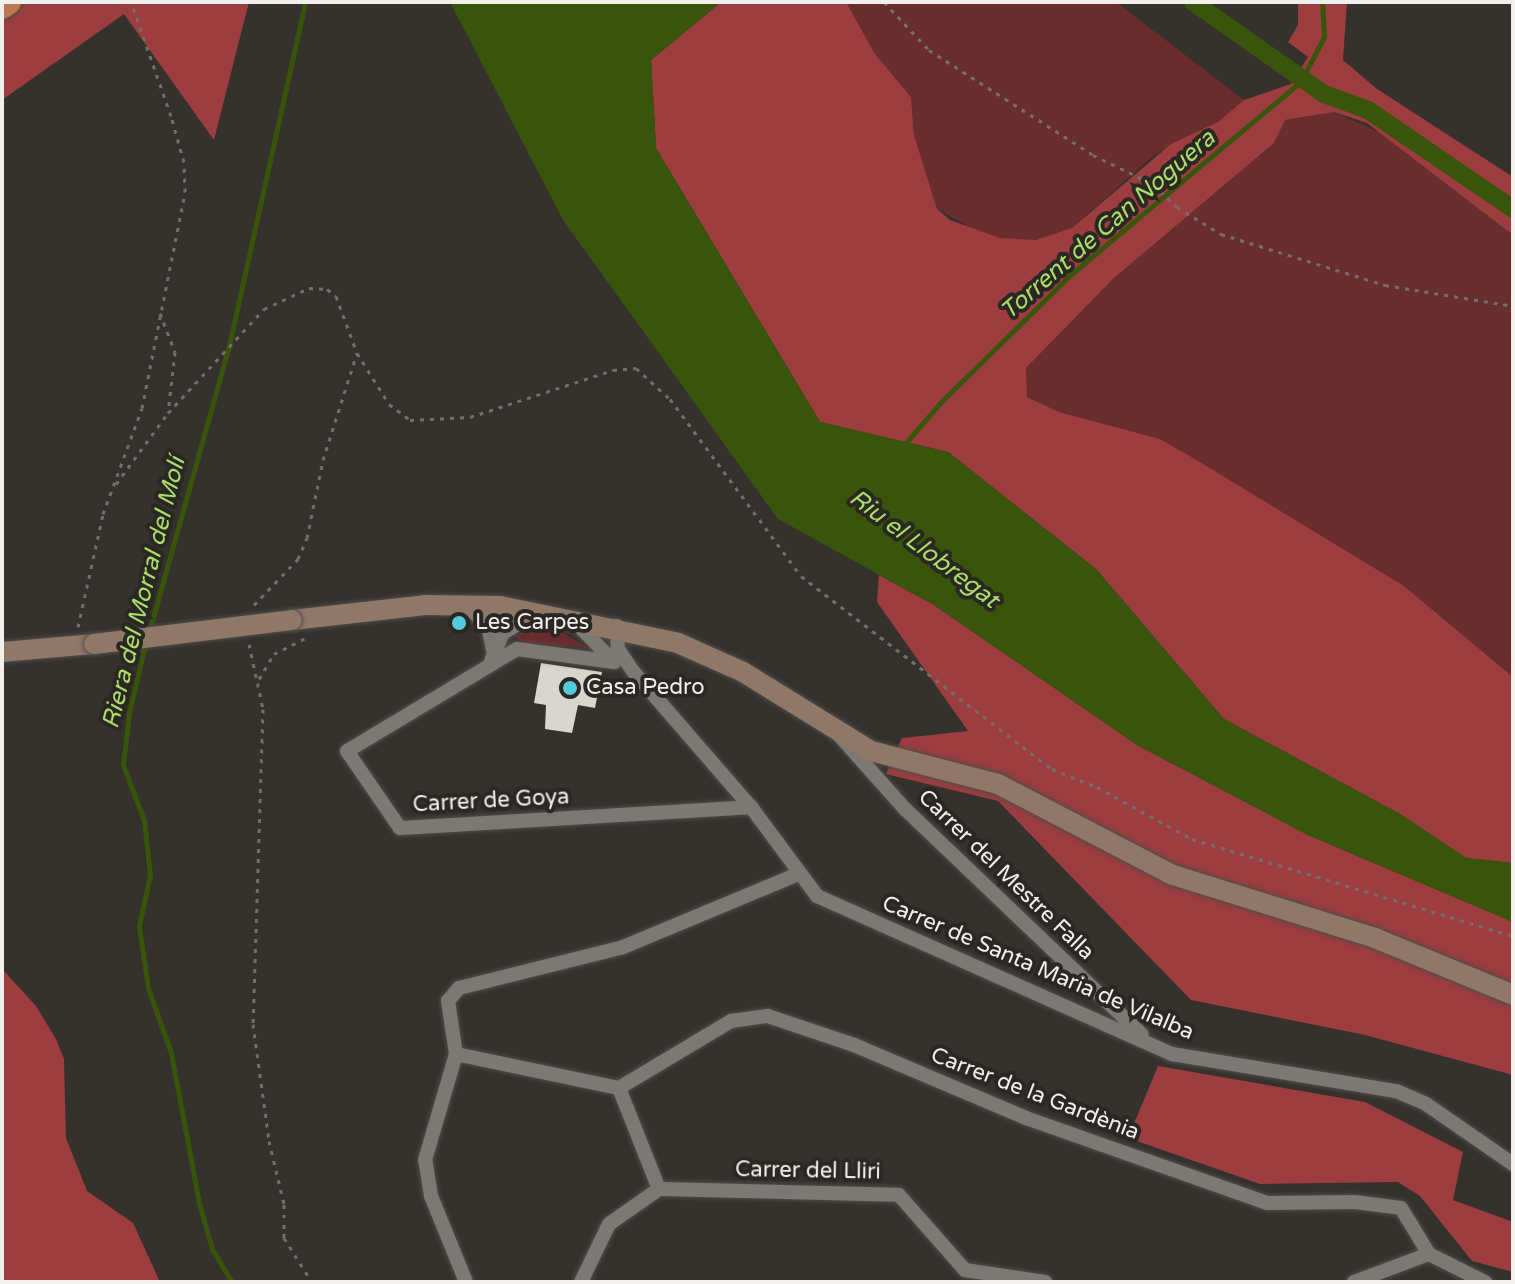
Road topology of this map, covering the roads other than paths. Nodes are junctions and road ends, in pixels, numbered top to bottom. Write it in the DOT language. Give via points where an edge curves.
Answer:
graph roads {
  1 [pos="8,2"];
  2 [pos="2,6"];
  3 [pos="465,604"];
  4 [pos="539,611"];
  5 [pos="570,616"];
  6 [pos="617,626"];
  7 [pos="2,652"];
  8 [pos="491,661"];
  9 [pos="614,662"];
  10 [pos="633,671"];
  11 [pos="838,734"];
  12 [pos="751,807"];
  13 [pos="798,874"];
  14 [pos="1513,995"];
  15 [pos="1149,1042"];
  16 [pos="456,1054"];
  17 [pos="619,1088"];
  18 [pos="1513,1164"];
  19 [pos="659,1189"];
  20 [pos="1429,1254"];
  21 [pos="466,1282"];
  22 [pos="581,1282"];
  23 [pos="1045,1282"];
  24 [pos="1354,1282"];
  25 [pos="1485,1282"];
  1 -- 2 [label="highway"];
  3 -- 4 [label="street"];
  3 -- 7 [label="street, bridge"];
  3 -- 8 [label="street" via="494,638"];
  4 -- 5 [label="street"];
  4 -- 8 [label="street, Carrer de Goya" via="503,633"];
  5 -- 6 [label="street"];
  5 -- 9 [label="street, Carrer de Santa Maria de Vilalba"];
  6 -- 10 [label="street, Carrer de Santa Maria de Vilalba" via="618,649"];
  6 -- 11 [label="street" via="710,655"];
  8 -- 9 [label="street, Carrer de Goya" via="517,649"];
  8 -- 12 [label="street, Carrer de Goya" via="347,751 400,828"];
  9 -- 10 [label="street, Carrer de Santa Maria de Vilalba"];
  10 -- 12 [label="street, Carrer de Santa Maria de Vilalba"];
  11 -- 14 [label="street" via="903,761 998,784 1173,875 1375,938"];
  11 -- 15 [label="street, Carrer del Mestre Falla" via="905,809"];
  12 -- 13 [label="street, Carrer de Santa Maria de Vilalba"];
  13 -- 15 [label="street, Carrer de Santa Maria de Vilalba" via="817,896"];
  13 -- 16 [label="street" via="623,947 459,988 448,1001"];
  15 -- 18 [label="street, Carrer de Santa Maria de Vilalba" via="1199,1060 1396,1091 1426,1104"];
  16 -- 17 [label="street"];
  16 -- 21 [label="street" via="425,1160 431,1196"];
  17 -- 19 [label="street"];
  17 -- 20 [label="street, Carrer de la Gardènia" via="731,1021 768,1016 854,1045 1026,1118 1268,1203 1355,1202 1401,1208"];
  19 -- 22 [label="street" via="609,1224"];
  19 -- 23 [label="street, Carrer del Lliri" via="899,1195 965,1270"];
  20 -- 24 [label="street"];
  20 -- 25 [label="street"];
}
